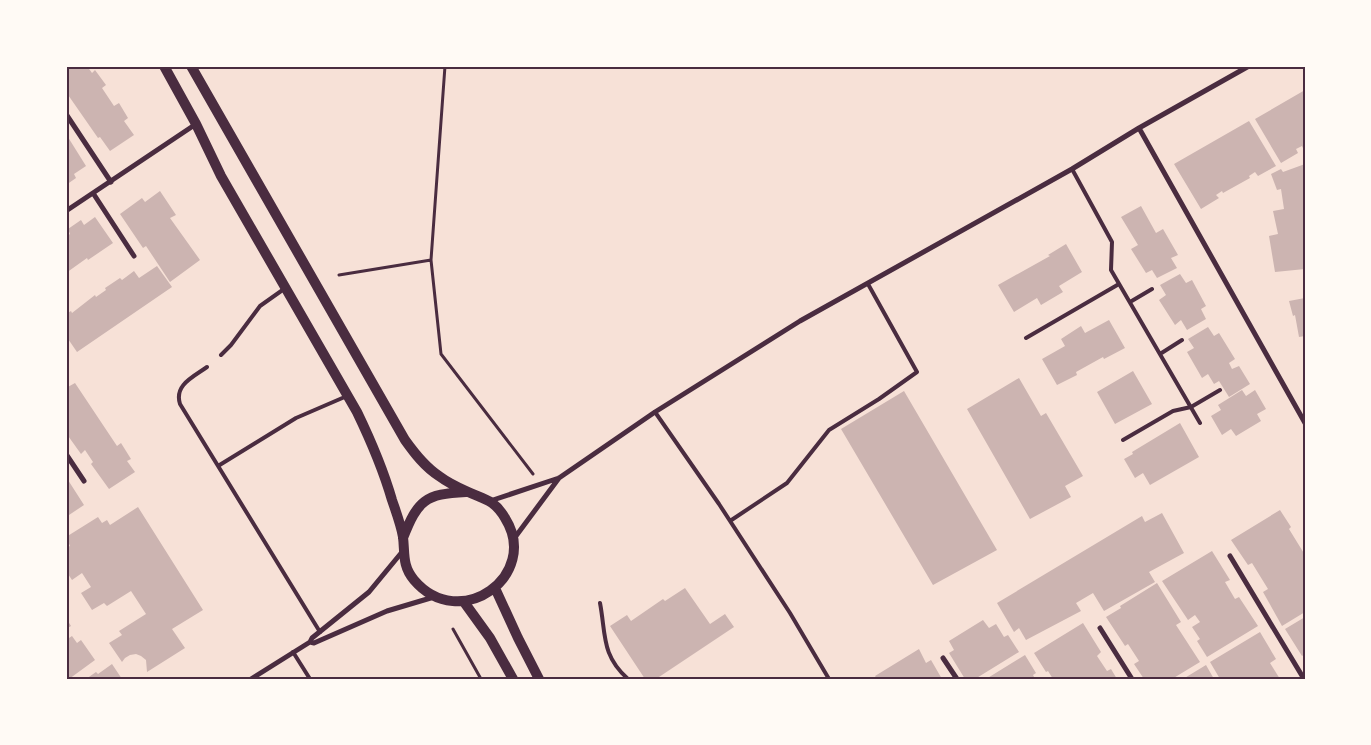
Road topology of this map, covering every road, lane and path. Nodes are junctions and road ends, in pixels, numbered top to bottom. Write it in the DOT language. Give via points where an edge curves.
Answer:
graph roads {
  1 [pos="164,66"];
  2 [pos="190,66"];
  3 [pos="445,66"];
  4 [pos="1249,66"];
  5 [pos="66,114"];
  6 [pos="196,124"];
  7 [pos="1139,128"];
  8 [pos="1072,169"];
  9 [pos="111,182"];
  10 [pos="93,193"];
  11 [pos="66,211"];
  12 [pos="134,256"];
  13 [pos="431,260"];
  14 [pos="339,275"];
  15 [pos="868,284"];
  16 [pos="1119,284"];
  17 [pos="286,288"];
  18 [pos="1152,289"];
  19 [pos="1130,302"];
  20 [pos="1026,338"];
  21 [pos="1182,340"];
  22 [pos="1160,354"];
  23 [pos="221,356"];
  24 [pos="207,367"];
  25 [pos="1220,390"];
  26 [pos="347,396"];
  27 [pos="1191,407"];
  28 [pos="656,412"];
  29 [pos="1200,423"];
  30 [pos="1305,424"];
  31 [pos="1123,440"];
  32 [pos="66,454"];
  33 [pos="218,466"];
  34 [pos="559,478"];
  35 [pos="84,481"];
  36 [pos="541,484"];
  37 [pos="467,492"];
  38 [pos="490,501"];
  39 [pos="730,521"];
  40 [pos="403,538"];
  41 [pos="513,541"];
  42 [pos="403,551"];
  43 [pos="1230,556"];
  44 [pos="495,588"];
  45 [pos="434,596"];
  46 [pos="464,602"];
  47 [pos="600,603"];
  48 [pos="1100,628"];
  49 [pos="453,629"];
  50 [pos="320,632"];
  51 [pos="310,642"];
  52 [pos="293,652"];
  53 [pos="943,658"];
  54 [pos="251,679"];
  55 [pos="310,679"];
  56 [pos="481,679"];
  57 [pos="513,679"];
  58 [pos="540,679"];
  59 [pos="628,679"];
  60 [pos="829,679"];
  61 [pos="957,679"];
  62 [pos="1132,679"];
  63 [pos="1304,679"];
  1 -- 6 [label="main road"];
  2 -- 37 [label="main road" via="405,440 422,463"];
  3 -- 13 [label="path"];
  4 -- 7 [label="street"];
  5 -- 9 [label="street"];
  6 -- 9 [label="street"];
  6 -- 17 [label="main road" via="221,176"];
  7 -- 8 [label="street"];
  7 -- 30 [label="street"];
  8 -- 15 [label="street"];
  8 -- 16 [label="lane" via="1112,242 1110,270"];
  9 -- 10 [label="street"];
  10 -- 11 [label="street"];
  10 -- 12 [label="street"];
  13 -- 14 [label="path"];
  13 -- 36 [label="path" via="441,354"];
  15 -- 28 [label="street" via="800,321"];
  15 -- 39 [label="lane" via="917,372 829,430 787,483"];
  16 -- 19 [label="lane"];
  16 -- 20 [label="lane"];
  17 -- 23 [label="lane" via="260,306"];
  17 -- 26 [label="main road"];
  18 -- 19 [label="lane"];
  19 -- 22 [label="lane"];
  21 -- 22 [label="lane"];
  22 -- 27 [label="lane"];
  24 -- 33 [label="lane" via="182,386 178,399"];
  25 -- 27 [label="lane"];
  26 -- 33 [label="lane" via="296,418"];
  26 -- 40 [label="main road" via="374,447"];
  27 -- 29 [label="lane"];
  27 -- 31 [label="lane" via="1173,411"];
  28 -- 34 [label="street"];
  28 -- 39 [label="lane"];
  32 -- 35 [label="street"];
  33 -- 50 [label="lane"];
  34 -- 36 [label="street"];
  34 -- 41 [label="street"];
  36 -- 38 [label="street"];
  37 -- 38 [label="main road"];
  37 -- 40 [label="main road" via="442,493 421,505 413,514"];
  38 -- 41 [label="main road" via="506,519"];
  39 -- 60 [label="lane"];
  40 -- 42 [label="main road"];
  41 -- 44 [label="main road" via="510,566"];
  42 -- 45 [label="main road" via="412,578"];
  42 -- 50 [label="street" via="370,592"];
  43 -- 63 [label="street"];
  44 -- 46 [label="main road"];
  44 -- 58 [label="main road"];
  45 -- 46 [label="main road"];
  45 -- 51 [label="street"];
  46 -- 57 [label="main road" via="490,638"];
  47 -- 59 [label="lane" via="606,647"];
  48 -- 62 [label="street"];
  49 -- 56 [label="path"];
  50 -- 51 [label="street"];
  51 -- 52 [label="street"];
  52 -- 54 [label="street"];
  52 -- 55 [label="lane"];
  53 -- 61 [label="street"];
}
